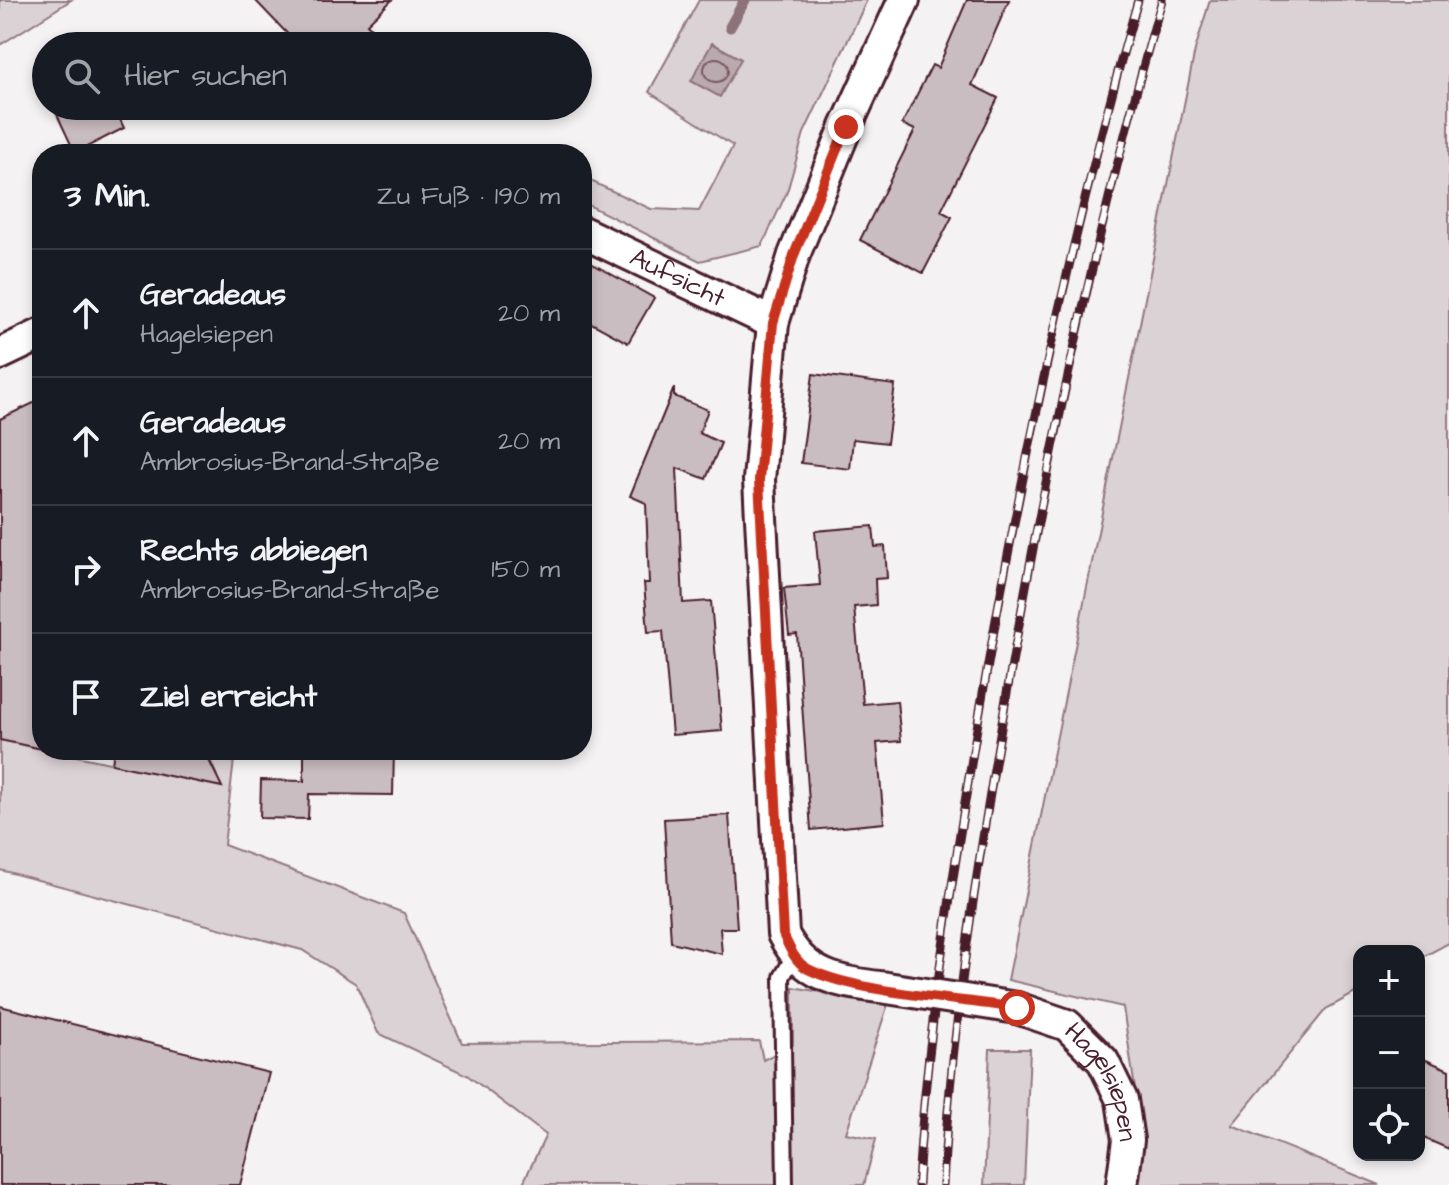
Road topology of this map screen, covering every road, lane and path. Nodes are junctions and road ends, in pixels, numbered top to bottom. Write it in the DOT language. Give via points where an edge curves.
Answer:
graph roads {
  1 [pos="904,0"];
  2 [pos="592,237"];
  3 [pos="773,323"];
  4 [pos="32,339"];
  5 [pos="0,354"];
  6 [pos="794,956"];
  7 [pos="785,1185"];
  8 [pos="1122,1185"];
  1 -- 3 [label="street" via="799,241"];
  2 -- 3 [label="street, Aufsicht"];
  3 -- 6 [label="street" via="759,480 783,934"];
  4 -- 5 [label="street"];
  6 -- 7 [label="lane" via="782,977"];
  6 -- 8 [label="street, Hagelsiepen, bridge" via="807,968 857,984 1017,1008 1067,1025 1103,1061 1122,1100 1128,1140"];
}
